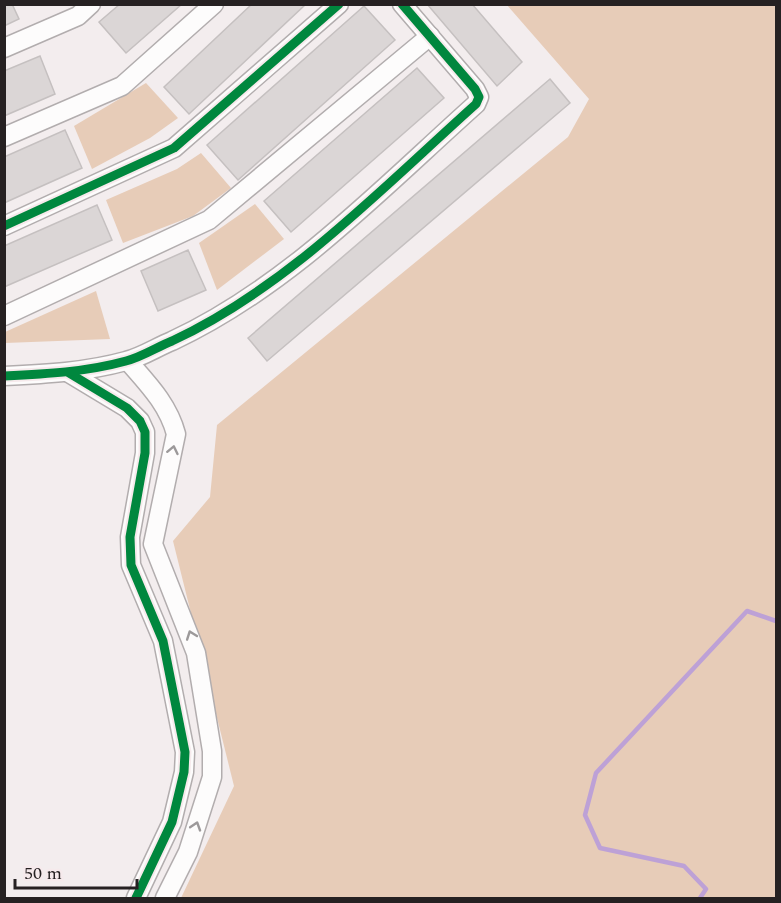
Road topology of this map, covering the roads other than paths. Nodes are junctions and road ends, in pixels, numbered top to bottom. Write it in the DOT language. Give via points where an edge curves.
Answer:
graph roads {
  1 [pos="91,4"];
  2 [pos="214,4"];
  3 [pos="339,4"];
  4 [pos="402,4"];
  5 [pos="430,36"];
  6 [pos="4,48"];
  7 [pos="4,137"];
  8 [pos="4,226"];
  9 [pos="4,316"];
  10 [pos="128,361"];
  11 [pos="69,373"];
  12 [pos="4,375"];
  13 [pos="136,898"];
  14 [pos="165,898"];
  1 -- 6 [label="street" via="78,16"];
  2 -- 7 [label="street" via="123,86"];
  3 -- 8 [label="street" via="174,148"];
  4 -- 5 [label="street"];
  5 -- 9 [label="street" via="209,220"];
  5 -- 10 [label="street" via="475,89 477,104 288,271 202,327"];
  10 -- 11 [label="street"];
  14 -- 10 [label="street, one-way" via="188,852 212,777 212,751 196,653 153,544 176,434 161,398"];
  11 -- 12 [label="street"];
  11 -- 13 [label="street" via="127,408 145,432 130,537 131,565 163,641 185,752 172,822"];
}
